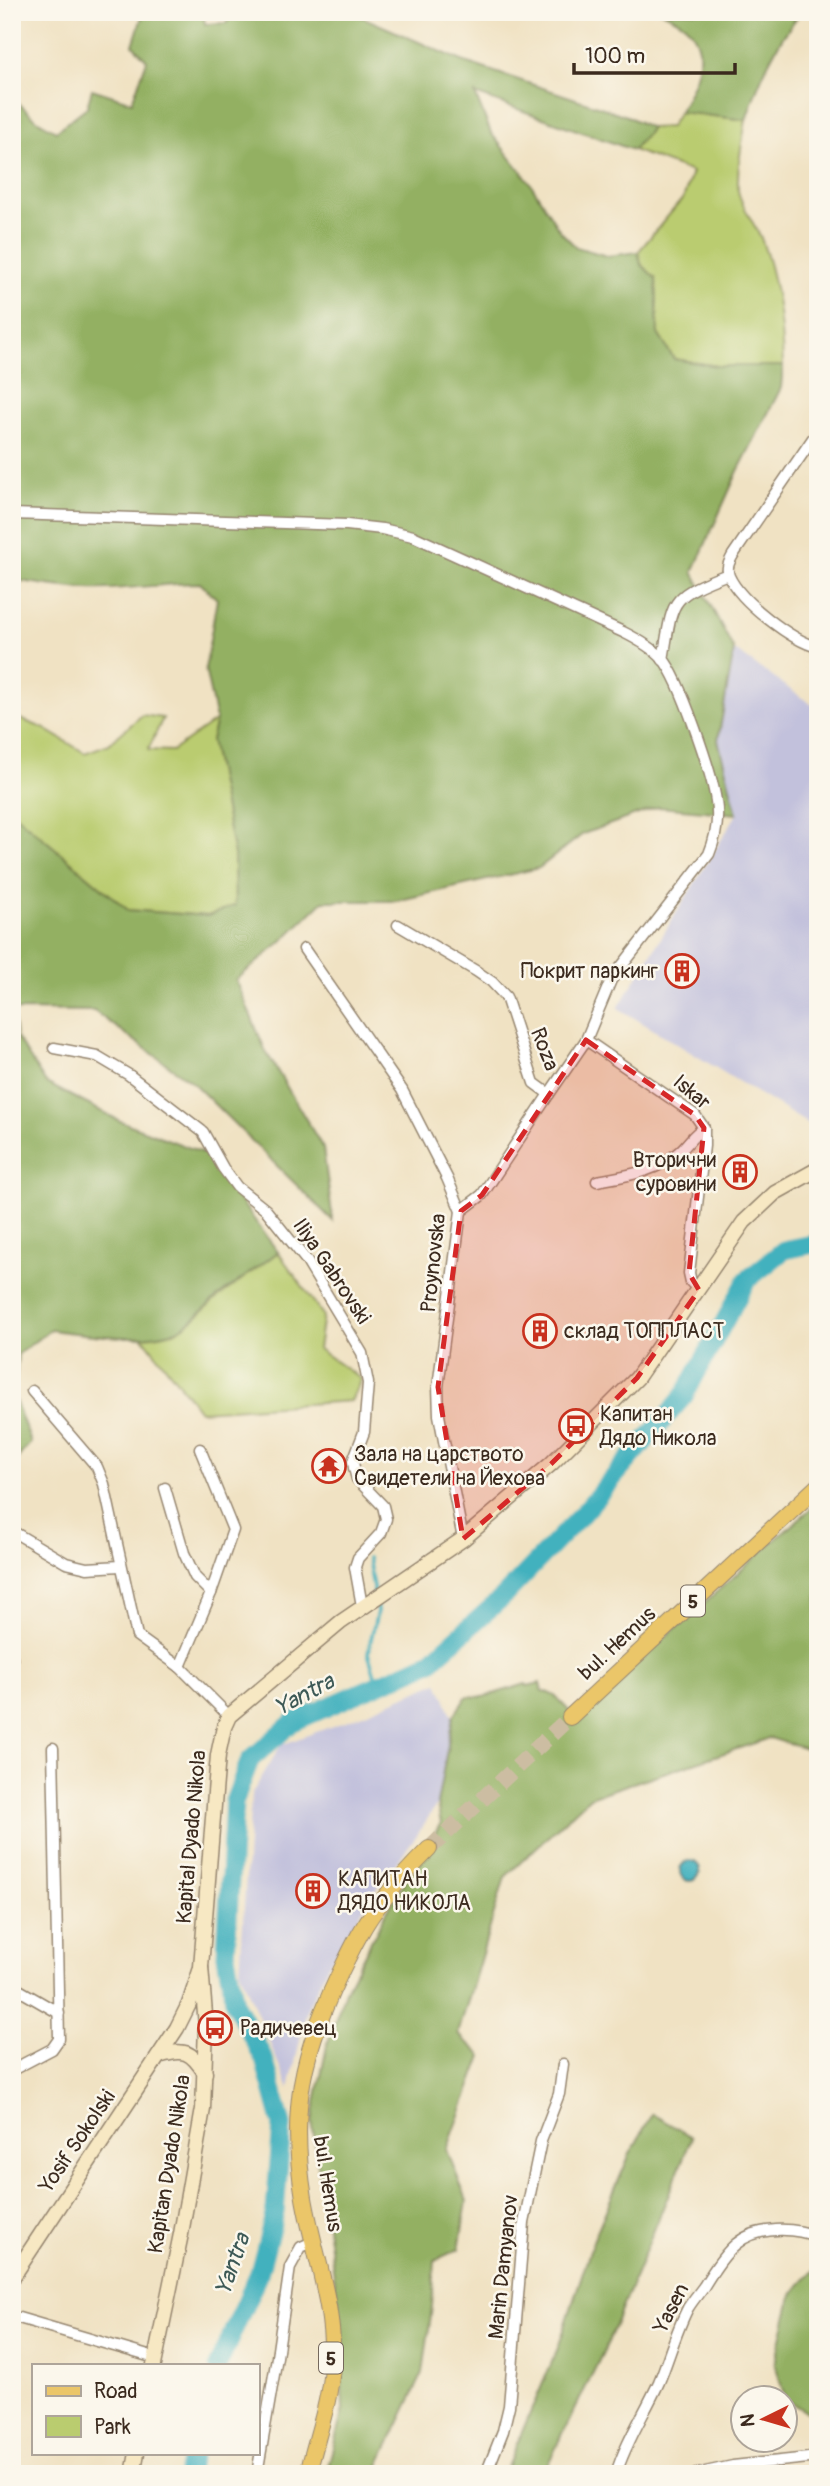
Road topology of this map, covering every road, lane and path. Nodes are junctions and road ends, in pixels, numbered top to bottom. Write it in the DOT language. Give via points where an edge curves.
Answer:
graph roads {
  1 [pos="818,431"];
  2 [pos="12,514"];
  3 [pos="728,574"];
  4 [pos="818,647"];
  5 [pos="663,660"];
  6 [pos="398,925"];
  7 [pos="304,948"];
  8 [pos="586,1040"];
  9 [pos="54,1048"];
  10 [pos="550,1094"];
  11 [pos="704,1128"];
  12 [pos="818,1169"];
  13 [pos="597,1181"];
  14 [pos="461,1211"];
  15 [pos="699,1290"];
  16 [pos="33,1391"];
  17 [pos="200,1449"];
  18 [pos="818,1486"];
  19 [pos="165,1488"];
  20 [pos="12,1531"];
  21 [pos="463,1539"];
  22 [pos="120,1566"];
  23 [pos="211,1593"];
  24 [pos="370,1600"];
  25 [pos="180,1667"];
  26 [pos="229,1716"];
  27 [pos="570,1717"];
  28 [pos="52,1748"];
  29 [pos="429,1849"];
  30 [pos="201,1967"];
  31 [pos="12,1986"];
  32 [pos="58,2012"];
  33 [pos="159,2056"];
  34 [pos="563,2064"];
  35 [pos="12,2070"];
  36 [pos="205,2073"];
  37 [pos="818,2237"];
  38 [pos="315,2241"];
  39 [pos="12,2278"];
  40 [pos="12,2316"];
  41 [pos="154,2362"];
  42 [pos="137,2454"];
  43 [pos="818,2457"];
  44 [pos="133,2474"];
  45 [pos="257,2474"];
  46 [pos="308,2474"];
  47 [pos="486,2474"];
  48 [pos="616,2474"];
  49 [pos="696,2474"];
  1 -- 3 [label="street" via="733,555"];
  2 -- 5 [label="street" via="348,525 403,533 623,632"];
  3 -- 4 [label="street" via="736,587 788,634"];
  3 -- 5 [label="street" via="695,586 676,602 669,617"];
  5 -- 8 [label="street" via="698,739 716,800 714,840 709,853 611,980"];
  6 -- 10 [label="street, Roza" via="476,971 506,997 534,1083"];
  7 -- 14 [label="street, Proynovska" via="402,1090"];
  8 -- 10 [label="street"];
  8 -- 11 [label="street, Iskar" via="695,1115"];
  9 -- 24 [label="street, Iliya Gabrovski" via="97,1056 203,1132 237,1187 266,1210 306,1260 362,1353 368,1383 364,1432 354,1468 357,1479 383,1506 386,1519 355,1567"];
  10 -- 14 [label="street, Roza" via="482,1195"];
  11 -- 13 [label="street" via="661,1165"];
  11 -- 15 [label="street, Iskar" via="689,1265 691,1282"];
  12 -- 15 [label="street" via="775,1193 744,1222"];
  14 -- 21 [label="street, Proynovska" via="438,1387 439,1415"];
  15 -- 21 [label="street" via="621,1396"];
  16 -- 22 [label="street" via="97,1467"];
  17 -- 23 [label="street" via="233,1530"];
  18 -- 27 [label="main road, bul. Hemus / 5"];
  19 -- 23 [label="street" via="184,1553 195,1577"];
  20 -- 22 [label="street" via="66,1563 88,1568"];
  21 -- 24 [label="street"];
  22 -- 25 [label="street" via="137,1636"];
  23 -- 25 [label="street"];
  24 -- 26 [label="street"];
  25 -- 26 [label="street"];
  26 -- 30 [label="street, Kapital Dyado Nikola" via="218,1755"];
  28 -- 32 [label="street"];
  29 -- 38 [label="main road, bul. Hemus / 5" via="381,1902 351,1951 307,2054 298,2104 297,2147"];
  30 -- 33 [label="street, Yosif Sokolski" via="189,2004"];
  30 -- 36 [label="street, Kapitan Dyado Nikola"];
  31 -- 32 [label="street"];
  32 -- 35 [label="street" via="57,2045"];
  33 -- 36 [label="street" via="180,2050 196,2059"];
  33 -- 39 [label="street, Yosif Sokolski"];
  34 -- 47 [label="street, Marin Damyanov" via="524,2223 509,2406"];
  36 -- 41 [label="street, Kapitan Dyado Nikola" via="200,2131"];
  37 -- 48 [label="street, Yasen" via="788,2230 744,2238 717,2265 689,2307"];
  38 -- 45 [label="street" via="301,2247 289,2270"];
  38 -- 46 [label="main road, bul. Hemus / 5" via="330,2318 332,2365"];
  40 -- 41 [label="street"];
  42 -- 44 [label="street"];
  43 -- 49 [label="street"];
}
